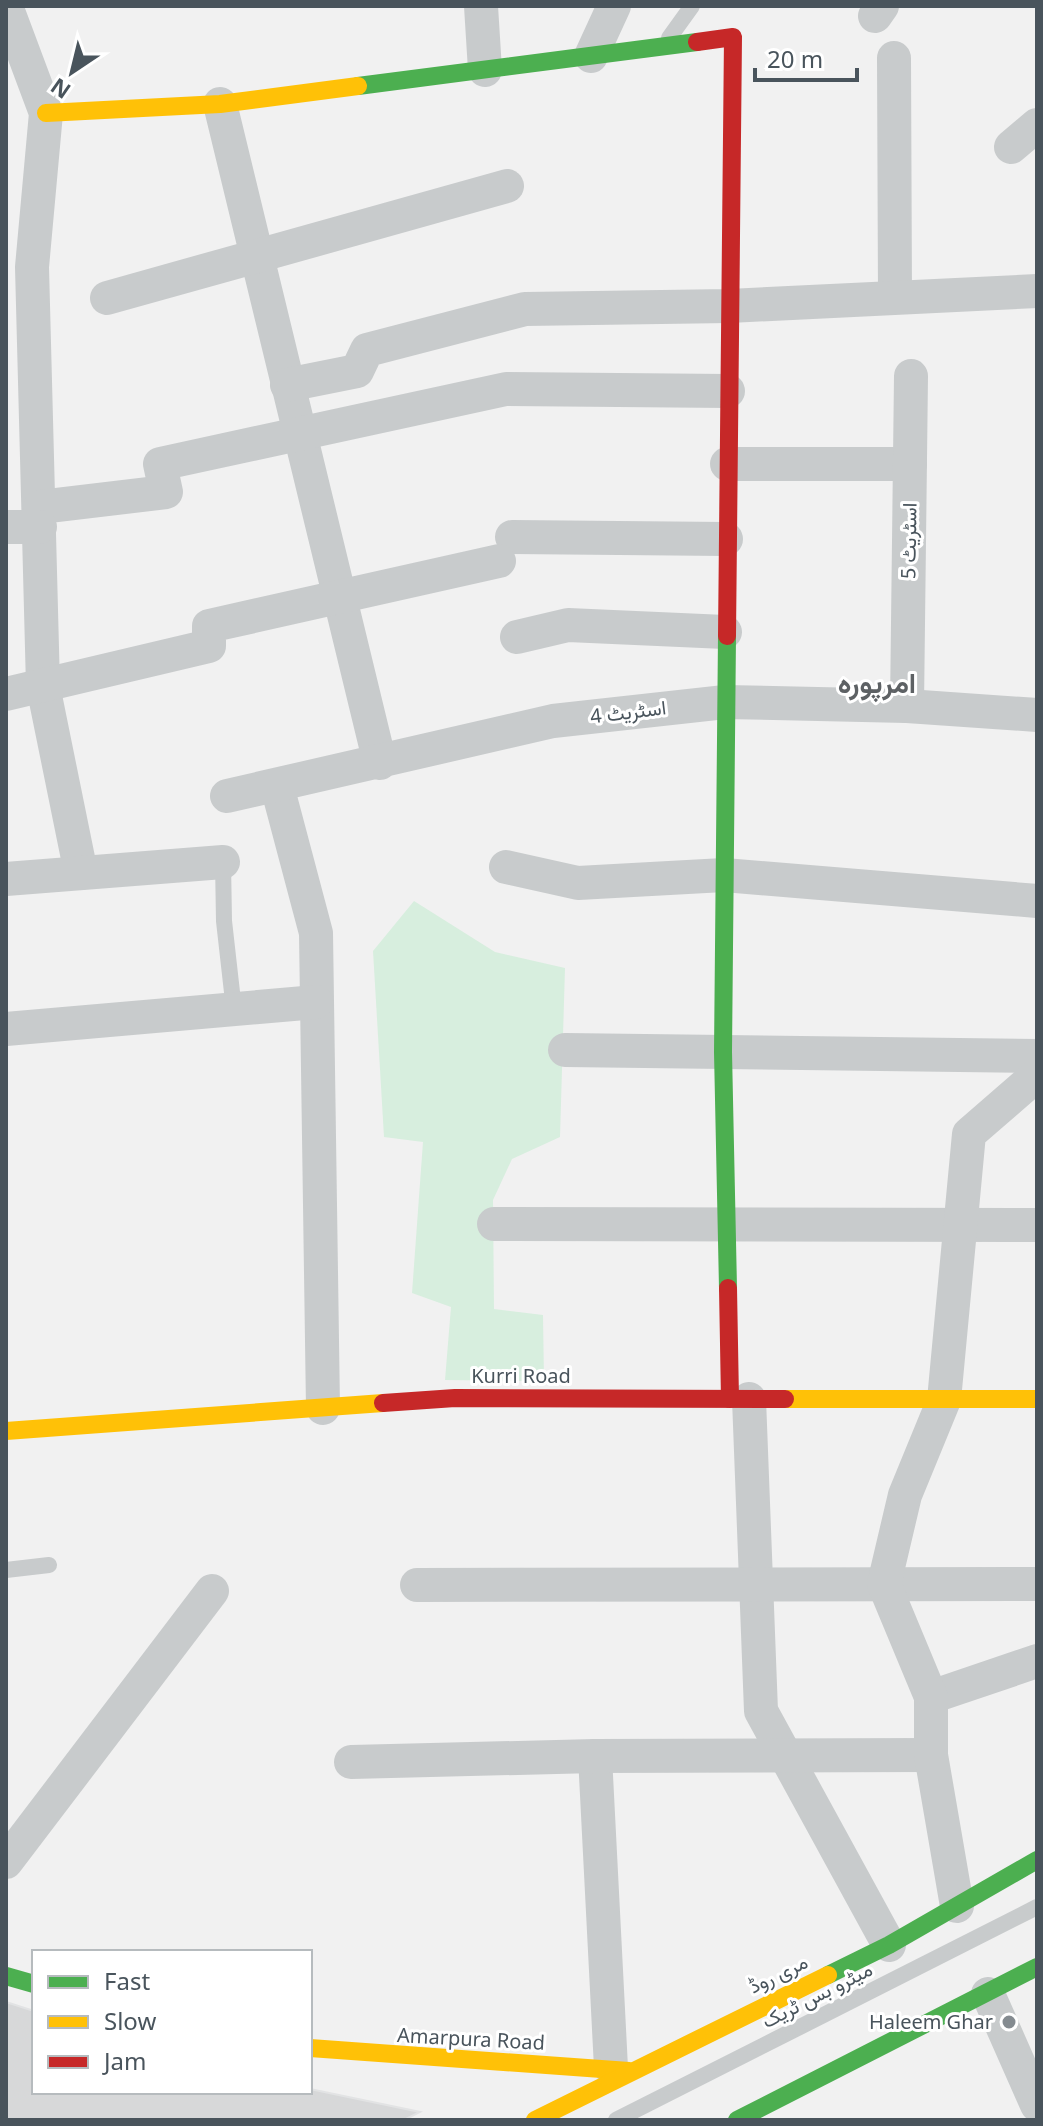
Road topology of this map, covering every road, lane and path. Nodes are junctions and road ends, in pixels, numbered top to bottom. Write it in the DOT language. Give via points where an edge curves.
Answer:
graph roads {
  1 [pos="6,6"];
  2 [pos="481,6"];
  3 [pos="614,6"];
  4 [pos="692,6"];
  5 [pos="663,46"];
  6 [pos="591,56"];
  7 [pos="894,58"];
  8 [pos="485,70"];
  9 [pos="220,104"];
  10 [pos="46,113"];
  11 [pos="1037,125"];
  12 [pos="1011,147"];
  13 [pos="507,186"];
  14 [pos="257,256"];
  15 [pos="1037,291"];
  16 [pos="895,297"];
  17 [pos="107,298"];
  18 [pos="729,306"];
  19 [pos="911,376"];
  20 [pos="287,385"];
  21 [pos="728,391"];
  22 [pos="299,433"];
  23 [pos="727,464"];
  24 [pos="910,464"];
  25 [pos="40,517"];
  26 [pos="6,527"];
  27 [pos="726,539"];
  28 [pos="339,594"];
  29 [pos="725,632"];
  30 [pos="517,637"];
  31 [pos="43,686"];
  32 [pos="6,694"];
  33 [pos="725,702"];
  34 [pos="907,706"];
  35 [pos="1037,715"];
  36 [pos="380,763"];
  37 [pos="277,786"];
  38 [pos="227,796"];
  39 [pos="223,862"];
  40 [pos="506,867"];
  41 [pos="81,873"];
  42 [pos="724,875"];
  43 [pos="6,879"];
  44 [pos="1037,901"];
  45 [pos="316,1002"];
  46 [pos="234,1010"];
  47 [pos="6,1029"];
  48 [pos="565,1050"];
  49 [pos="723,1052"];
  50 [pos="1037,1056"];
  51 [pos="1037,1075"];
  52 [pos="494,1224"];
  53 [pos="729,1225"];
  54 [pos="960,1225"];
  55 [pos="1037,1225"];
  56 [pos="739,1399"];
  57 [pos="1037,1399"];
  58 [pos="944,1400"];
  59 [pos="323,1408"];
  60 [pos="6,1431"];
  61 [pos="49,1565"];
  62 [pos="6,1570"];
  63 [pos="757,1584"];
  64 [pos="884,1584"];
  65 [pos="1037,1584"];
  66 [pos="417,1585"];
  67 [pos="212,1591"];
  68 [pos="1037,1661"];
  69 [pos="931,1697"];
  70 [pos="785,1755"];
  71 [pos="931,1755"];
  72 [pos="595,1756"];
  73 [pos="351,1762"];
  74 [pos="1037,1860"];
  75 [pos="6,1862"];
  76 [pos="957,1906"];
  77 [pos="1037,1907"];
  78 [pos="889,1945"];
  79 [pos="1037,1967"];
  80 [pos="6,1976"];
  81 [pos="32,1983"];
  82 [pos="988,1994"];
  83 [pos="312,2048"];
  84 [pos="620,2069"];
  85 [pos="1037,2105"];
  86 [pos="535,2120"];
  87 [pos="616,2120"];
  88 [pos="737,2120"];
  1 -- 10 [label="street"];
  2 -- 8 [label="street"];
  3 -- 6 [label="street"];
  4 -- 5 [label="lane"];
  5 -- 6 [label="street"];
  5 -- 18 [label="street" via="733,37"];
  6 -- 8 [label="street"];
  7 -- 16 [label="street"];
  8 -- 9 [label="street"];
  9 -- 10 [label="street"];
  9 -- 14 [label="street"];
  10 -- 25 [label="street" via="32,267"];
  11 -- 12 [label="street"];
  13 -- 14 [label="street"];
  14 -- 17 [label="street"];
  14 -- 20 [label="street"];
  15 -- 16 [label="street"];
  16 -- 18 [label="street"];
  18 -- 20 [label="street" via="525,309 367,350 357,371"];
  18 -- 21 [label="street"];
  19 -- 24 [label="street, اسٹریٹ 5"];
  20 -- 22 [label="street"];
  21 -- 22 [label="street" via="506,389"];
  21 -- 23 [label="street"];
  22 -- 25 [label="street" via="160,464 166,492"];
  22 -- 28 [label="street"];
  23 -- 24 [label="street"];
  23 -- 27 [label="street"];
  24 -- 34 [label="street, اسٹریٹ 5"];
  25 -- 26 [label="street"];
  25 -- 31 [label="street"];
  27 -- 28 [label="street" via="506,549"];
  27 -- 29 [label="street"];
  28 -- 31 [label="street" via="209,626 209,646"];
  28 -- 36 [label="street"];
  29 -- 30 [label="street" via="568,625"];
  29 -- 33 [label="street"];
  31 -- 32 [label="street"];
  31 -- 41 [label="street"];
  33 -- 34 [label="street, اسٹریٹ 4"];
  33 -- 36 [label="street, اسٹریٹ 4" via="553,721"];
  33 -- 42 [label="street"];
  34 -- 35 [label="street, اسٹریٹ 4"];
  36 -- 37 [label="street, اسٹریٹ 4"];
  37 -- 38 [label="street, اسٹریٹ 4"];
  37 -- 45 [label="street" via="316,933"];
  39 -- 41 [label="street"];
  39 -- 46 [label="lane"];
  40 -- 42 [label="street" via="578,883"];
  41 -- 43 [label="street"];
  42 -- 44 [label="street"];
  42 -- 49 [label="street"];
  45 -- 46 [label="street"];
  45 -- 59 [label="street"];
  46 -- 47 [label="street"];
  48 -- 49 [label="street"];
  49 -- 50 [label="street"];
  49 -- 53 [label="street"];
  51 -- 54 [label="street" via="969,1134"];
  52 -- 53 [label="street"];
  53 -- 54 [label="street"];
  53 -- 56 [label="street"];
  54 -- 55 [label="street"];
  54 -- 58 [label="street"];
  56 -- 58 [label="street, Kurri Road"];
  56 -- 59 [label="street, Kurri Road" via="455,1398"];
  56 -- 63 [label="street"];
  57 -- 58 [label="street, Kurri Road"];
  58 -- 64 [label="street" via="905,1495"];
  59 -- 60 [label="street, Kurri Road"];
  61 -- 62 [label="lane"];
  63 -- 64 [label="street"];
  63 -- 66 [label="street"];
  63 -- 70 [label="street" via="761,1711"];
  64 -- 65 [label="street"];
  64 -- 69 [label="street"];
  67 -- 75 [label="street"];
  68 -- 69 [label="street"];
  69 -- 71 [label="street"];
  70 -- 71 [label="street"];
  70 -- 72 [label="street"];
  70 -- 78 [label="street"];
  71 -- 76 [label="street"];
  72 -- 73 [label="street"];
  72 -- 84 [label="street"];
  74 -- 76 [label="street, مری روڈ"];
  76 -- 78 [label="street, مری روڈ"];
  77 -- 87 [label="lane, میٹرو بس ٹریک"];
  78 -- 84 [label="street, مری روڈ"];
  79 -- 82 [label="street"];
  80 -- 81 [label="street"];
  82 -- 85 [label="street"];
  82 -- 88 [label="street"];
  83 -- 84 [label="street, Amarpura Road"];
  84 -- 86 [label="street, مری روڈ"];
}
